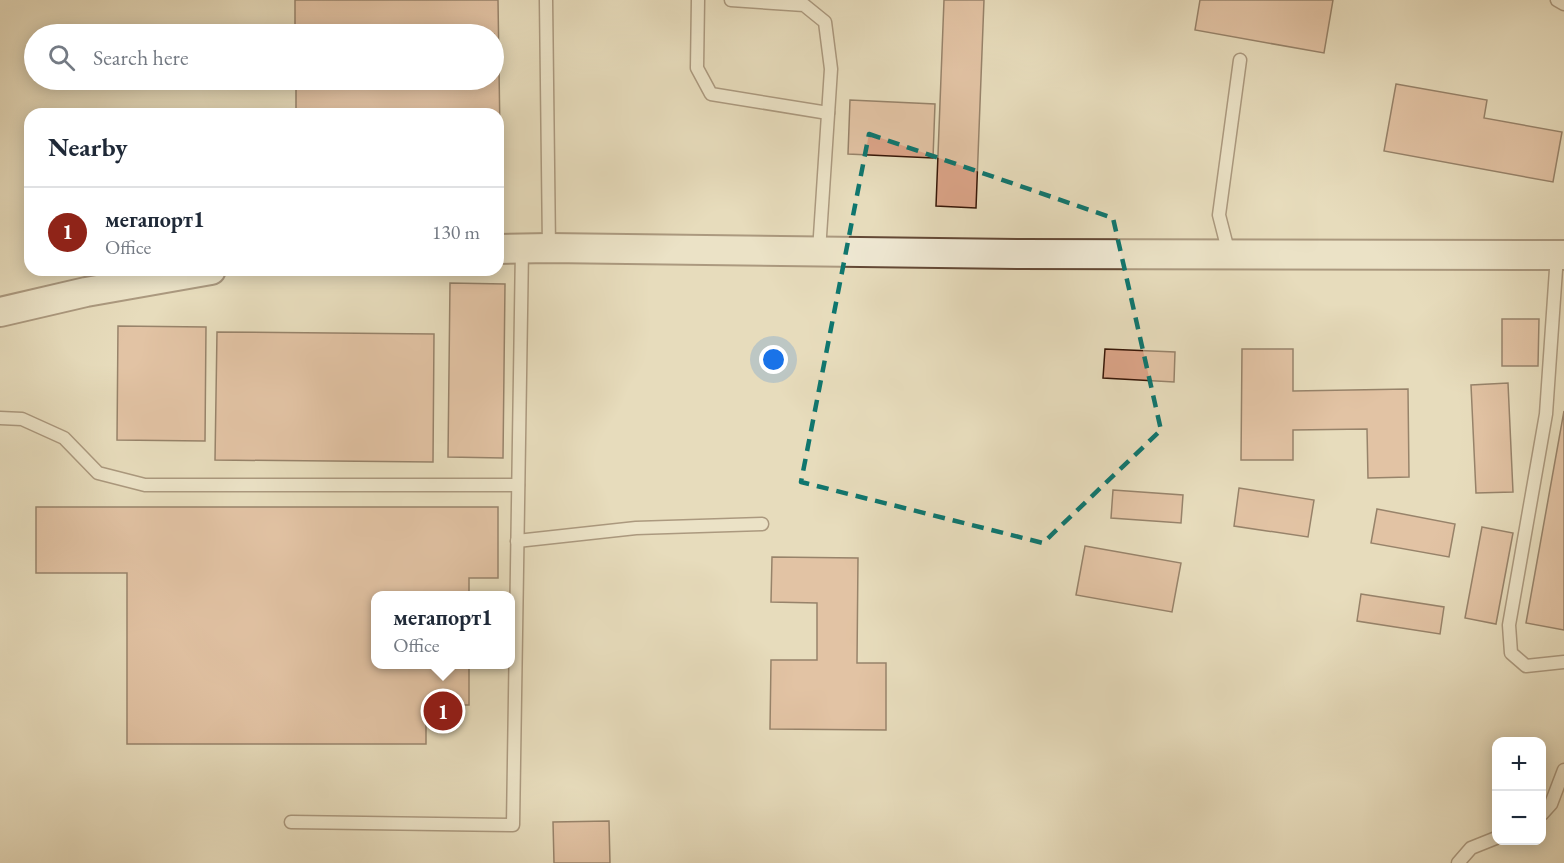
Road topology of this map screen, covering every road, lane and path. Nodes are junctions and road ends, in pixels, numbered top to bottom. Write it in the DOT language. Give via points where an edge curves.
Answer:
graph roads {
  1 [pos="546,0"];
  2 [pos="698,0"];
  3 [pos="731,0"];
  4 [pos="1557,0"];
  5 [pos="1564,4"];
  6 [pos="1240,60"];
  7 [pos="828,113"];
  8 [pos="523,248"];
  9 [pos="819,251"];
  10 [pos="1229,254"];
  11 [pos="1561,255"];
  12 [pos="177,276"];
  13 [pos="0,312"];
  14 [pos="0,418"];
  15 [pos="518,485"];
  16 [pos="762,524"];
  17 [pos="517,541"];
  18 [pos="1564,662"];
  19 [pos="1564,770"];
  20 [pos="1546,810"];
  21 [pos="291,822"];
  22 [pos="1492,840"];
  23 [pos="1458,863"];
  1 -- 8 [label="lane"];
  2 -- 7 [label="lane" via="697,68 711,94"];
  3 -- 7 [label="lane" via="804,5 825,22 831,69"];
  4 -- 5 [label="lane"];
  6 -- 10 [label="lane" via="1219,215"];
  7 -- 9 [label="lane"];
  8 -- 9 [label="street"];
  8 -- 15 [label="lane"];
  9 -- 10 [label="street"];
  10 -- 11 [label="street"];
  11 -- 18 [label="lane" via="1546,414 1509,625 1511,653 1526,666"];
  12 -- 13 [label="street"];
  14 -- 15 [label="lane" via="22,419 63,438 98,473 145,485"];
  15 -- 17 [label="lane"];
  16 -- 17 [label="lane" via="636,528"];
  17 -- 21 [label="lane" via="513,825"];
  19 -- 20 [label="lane"];
  22 -- 23 [label="lane" via="1471,848"];
}
